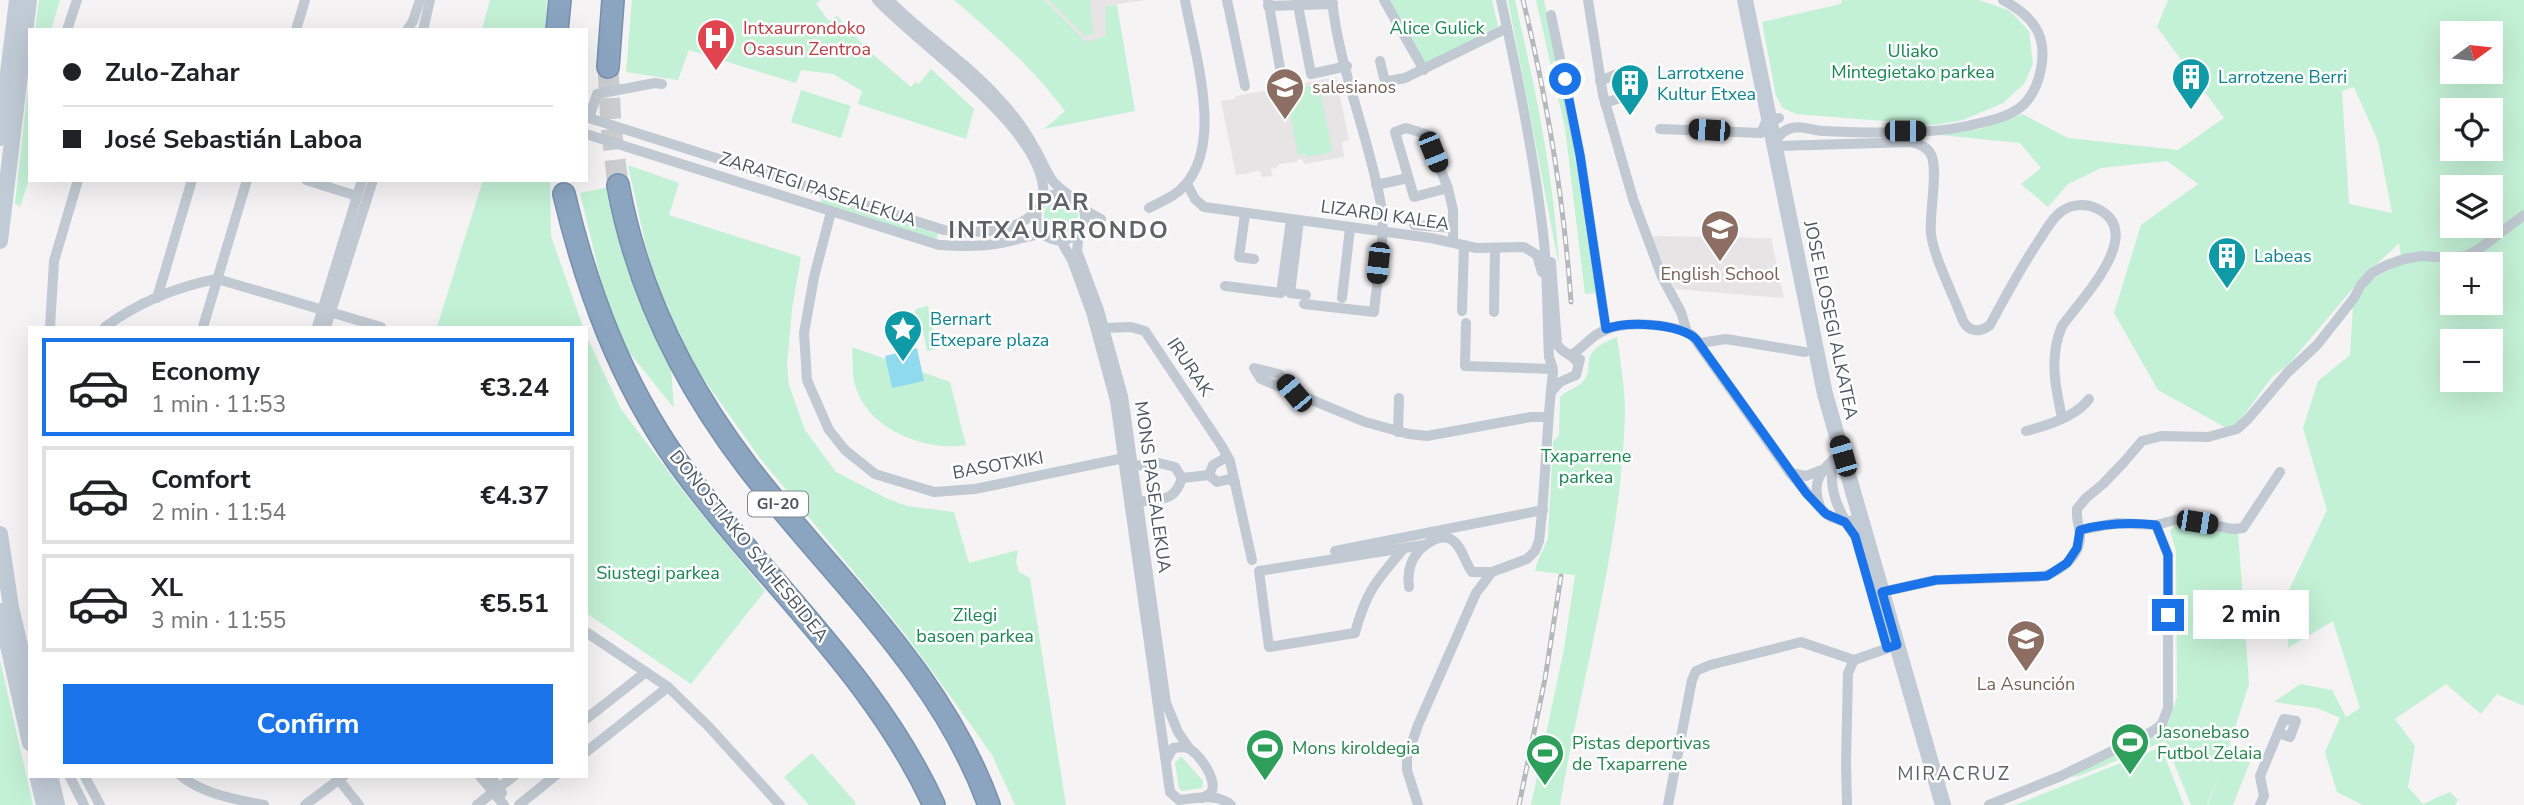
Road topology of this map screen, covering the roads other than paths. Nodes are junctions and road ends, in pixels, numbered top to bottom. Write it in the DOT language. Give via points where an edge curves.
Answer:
graph roads {
  1 [pos="17,0"];
  2 [pos="29,0"];
  3 [pos="77,0"];
  4 [pos="305,0"];
  5 [pos="420,0"];
  6 [pos="430,0"];
  7 [pos="560,0"];
  8 [pos="613,0"];
  9 [pos="877,0"];
  10 [pos="889,0"];
  11 [pos="1185,0"];
  12 [pos="1227,0"];
  13 [pos="1384,0"];
  14 [pos="1502,0"];
  15 [pos="1588,0"];
  16 [pos="1735,0"];
  17 [pos="1745,0"];
  18 [pos="2003,0"];
  19 [pos="1297,2"];
  20 [pos="1332,2"];
  21 [pos="1268,3"];
  22 [pos="1551,15"];
  23 [pos="68,28"];
  24 [pos="297,28"];
  25 [pos="408,28"];
  26 [pos="423,28"];
  27 [pos="557,28"];
  28 [pos="1507,28"];
  29 [pos="1380,61"];
  30 [pos="1347,66"];
  31 [pos="608,67"];
  32 [pos="1424,70"];
  33 [pos="1282,79"];
  34 [pos="1601,80"];
  35 [pos="662,84"];
  36 [pos="1245,86"];
  37 [pos="1605,103"];
  38 [pos="588,118"];
  39 [pos="1769,120"];
  40 [pos="1802,128"];
  41 [pos="1660,129"];
  42 [pos="588,135"];
  43 [pos="0,138"];
  44 [pos="1774,146"];
  45 [pos="1408,178"];
  46 [pos="77,182"];
  47 [pos="191,182"];
  48 [pos="246,182"];
  49 [pos="312,182"];
  50 [pos="361,182"];
  51 [pos="372,182"];
  52 [pos="1187,184"];
  53 [pos="618,185"];
  54 [pos="1376,185"];
  55 [pos="1448,188"];
  56 [pos="564,194"];
  57 [pos="1068,194"];
  58 [pos="357,196"];
  59 [pos="1040,205"];
  60 [pos="1149,208"];
  61 [pos="1083,209"];
  62 [pos="831,212"];
  63 [pos="1245,214"];
  64 [pos="2524,215"];
  65 [pos="1295,220"];
  66 [pos="1414,226"];
  67 [pos="1350,228"];
  68 [pos="1453,228"];
  69 [pos="1080,229"];
  70 [pos="1382,232"];
  71 [pos="1044,234"];
  72 [pos="1544,236"];
  73 [pos="0,241"];
  74 [pos="1061,241"];
  75 [pos="1459,244"];
  76 [pos="1495,248"];
  77 [pos="1254,259"];
  78 [pos="217,279"];
  79 [pos="1546,279"];
  80 [pos="1224,286"];
  81 [pos="157,298"];
  82 [pos="1342,298"];
  83 [pos="1556,301"];
  84 [pos="327,311"];
  85 [pos="1462,311"];
  86 [pos="1494,312"];
  87 [pos="1466,323"];
  88 [pos="50,326"];
  89 [pos="107,326"];
  90 [pos="203,326"];
  91 [pos="318,326"];
  92 [pos="326,326"];
  93 [pos="378,326"];
  94 [pos="1105,328"];
  95 [pos="1606,329"];
  96 [pos="1687,332"];
  97 [pos="1700,343"];
  98 [pos="1805,352"];
  99 [pos="1572,358"];
  100 [pos="1553,370"];
  101 [pos="1565,380"];
  102 [pos="1550,392"];
  103 [pos="1294,393"];
  104 [pos="1399,398"];
  105 [pos="2089,399"];
  106 [pos="1548,417"];
  107 [pos="2062,418"];
  108 [pos="2026,431"];
  109 [pos="1398,432"];
  110 [pos="1227,457"];
  111 [pos="1124,458"];
  112 [pos="1827,465"];
  113 [pos="1134,466"];
  114 [pos="2280,472"];
  115 [pos="1790,473"];
  116 [pos="1209,475"];
  117 [pos="1182,478"];
  118 [pos="1235,483"];
  119 [pos="1802,487"];
  120 [pos="1139,502"];
  121 [pos="1543,510"];
  122 [pos="1823,511"];
  123 [pos="1853,524"];
  124 [pos="2156,525"];
  125 [pos="2080,530"];
  126 [pos="0,534"];
  127 [pos="1424,545"];
  128 [pos="1404,548"];
  129 [pos="1335,551"];
  130 [pos="1252,560"];
  131 [pos="1492,572"];
  132 [pos="1409,587"];
  133 [pos="1882,592"];
  134 [pos="0,611"];
  135 [pos="588,633"];
  136 [pos="1892,646"];
  137 [pos="1838,655"];
  138 [pos="1854,660"];
  139 [pos="27,663"];
  140 [pos="646,672"];
  141 [pos="1848,673"];
  142 [pos="668,687"];
  143 [pos="588,717"];
  144 [pos="2278,733"];
  145 [pos="28,734"];
  146 [pos="1189,748"];
  147 [pos="588,750"];
  148 [pos="907,751"];
  149 [pos="1166,761"];
  150 [pos="38,778"];
  151 [pos="51,778"];
  152 [pos="70,778"];
  153 [pos="86,778"];
  154 [pos="184,778"];
  155 [pos="338,778"];
  156 [pos="340,778"];
  157 [pos="483,778"];
  158 [pos="491,778"];
  159 [pos="511,778"];
  160 [pos="552,778"];
  161 [pos="497,790"];
  162 [pos="1202,797"];
  163 [pos="989,802"];
  164 [pos="1178,803"];
  165 [pos="44,805"];
  166 [pos="57,805"];
  167 [pos="84,805"];
  168 [pos="100,805"];
  169 [pos="264,805"];
  170 [pos="305,805"];
  171 [pos="359,805"];
  172 [pos="477,805"];
  173 [pos="506,805"];
  174 [pos="519,805"];
  175 [pos="780,805"];
  176 [pos="934,805"];
  177 [pos="944,805"];
  178 [pos="1231,805"];
  179 [pos="1418,805"];
  180 [pos="1668,805"];
  181 [pos="1847,805"];
  182 [pos="1932,805"];
  183 [pos="1943,805"];
  184 [pos="1989,805"];
  185 [pos="2260,805"];
  1 -- 43 [label="main road"];
  2 -- 73 [label="main road"];
  3 -- 23 [label="street"];
  4 -- 24 [label="street"];
  5 -- 25 [label="street"];
  6 -- 26 [label="street"];
  7 -- 27 [label="highway"];
  8 -- 31 [label="highway"];
  9 -- 59 [label="street" via="1005,118 1038,170 1044,188"];
  10 -- 57 [label="street" via="1002,101 1052,180"];
  11 -- 52 [label="street" via="1206,120 1205,146"];
  12 -- 36 [label="street"];
  13 -- 32 [label="street"];
  14 -- 28 [label="street"];
  15 -- 34 [label="street"];
  16 -- 39 [label="main road"];
  17 -- 39 [label="main road, JOSE ELOSEGI ALKATEA"];
  18 -- 40 [label="street" via="2028,17 2041,47 2040,75 2034,92 2021,107 1965,127 1933,131"];
  19 -- 20 [label="street"];
  19 -- 21 [label="street"];
  19 -- 30 [label="street" via="1311,74"];
  20 -- 30 [label="street"];
  21 -- 33 [label="street"];
  22 -- 95 [label="street" via="1580,155"];
  28 -- 32 [label="street"];
  28 -- 72 [label="street"];
  29 -- 32 [label="street" via="1389,81"];
  30 -- 54 [label="street"];
  34 -- 37 [label="street"];
  34 -- 37 [label="street" via="1625,71 1626,96"];
  35 -- 38 [label="street" via="597,94"];
  37 -- 96 [label="street" via="1642,226"];
  38 -- 59 [label="street, ZARATEGI PASEALEKUA" via="944,230 994,230 1022,222"];
  39 -- 40 [label="street"];
  39 -- 41 [label="street"];
  39 -- 44 [label="main road, JOSE ELOSEGI ALKATEA"];
  39 -- 98 [label="main road"];
  40 -- 44 [label="street" via="1786,130"];
  42 -- 62 [label="street, ZARATEGI PASEALEKUA"];
  44 -- 107 [label="street" via="1911,142 1928,150 1933,163 1934,247 1963,321 1974,331 1990,325 2057,214 2083,205 2107,216 2116,233 2114,253 2057,337 2053,365"];
  44 -- 123 [label="main road, JOSE ELOSEGI ALKATEA"];
  45 -- 54 [label="street"];
  45 -- 55 [label="street" via="1414,197"];
  45 -- 55 [label="street" via="1395,132 1406,128 1426,134"];
  46 -- 88 [label="street" via="54,261"];
  47 -- 81 [label="street"];
  48 -- 78 [label="street"];
  49 -- 58 [label="street"];
  50 -- 58 [label="street"];
  51 -- 84 [label="street"];
  52 -- 60 [label="street"];
  52 -- 63 [label="street, LIZARDI KALEA" via="1205,207"];
  53 -- 163 [label="highway, GI-20" via="632,246 677,361 747,467 914,667 956,730"];
  54 -- 70 [label="street"];
  55 -- 68 [label="street"];
  56 -- 148 [label="highway, DONOSTIAKO SAIHESBIDEA / GI-20" via="601,320 650,420 701,493 863,687"];
  57 -- 59 [label="street" via="1054,193"];
  57 -- 61 [label="street"];
  58 -- 84 [label="street"];
  59 -- 71 [label="street" via="1037,223"];
  61 -- 69 [label="street"];
  61 -- 69 [label="street" via="1100,220"];
  62 -- 71 [label="street, ZARATEGI PASEALEKUA" via="939,245 970,247"];
  62 -- 111 [label="street, BASOTXIKI" via="804,333 807,380 829,430 845,450 876,474 934,492 975,489"];
  63 -- 65 [label="street, LIZARDI KALEA"];
  63 -- 77 [label="street" via="1239,257"];
  64 -- 125 [label="street" via="2466,256 2404,259 2372,274 2330,330 2237,429 2142,441 2077,509"];
  65 -- 67 [label="street, LIZARDI KALEA"];
  65 -- 70 [label="street" via="1290,293 1374,312"];
  65 -- 80 [label="street" via="1282,293"];
  66 -- 68 [label="street"];
  67 -- 70 [label="street, LIZARDI KALEA"];
  67 -- 82 [label="street"];
  68 -- 75 [label="street"];
  69 -- 74 [label="street"];
  69 -- 94 [label="street, MONS PASEALEKUA" via="1077,251"];
  70 -- 75 [label="street, LIZARDI KALEA"];
  71 -- 74 [label="street"];
  72 -- 79 [label="street"];
  72 -- 83 [label="street"];
  74 -- 111 [label="street, MONS PASEALEKUA" via="1091,312 1115,401"];
  75 -- 76 [label="street, LIZARDI KALEA"];
  75 -- 85 [label="street"];
  76 -- 79 [label="street, LIZARDI KALEA" via="1529,248 1537,255"];
  76 -- 86 [label="street"];
  78 -- 81 [label="street"];
  78 -- 84 [label="street"];
  78 -- 90 [label="street"];
  79 -- 83 [label="street, LIZARDI KALEA"];
  79 -- 100 [label="street"];
  81 -- 89 [label="street"];
  83 -- 99 [label="street" via="1556,340"];
  84 -- 91 [label="street"];
  84 -- 92 [label="street"];
  84 -- 93 [label="street"];
  87 -- 100 [label="street" via="1465,366"];
  94 -- 110 [label="street, IRURAK" via="1145,331"];
  94 -- 113 [label="street, MONS PASEALEKUA" via="1123,396"];
  95 -- 96 [label="street" via="1646,325"];
  95 -- 99 [label="street"];
  96 -- 97 [label="street"];
  97 -- 98 [label="street" via="1737,340"];
  97 -- 115 [label="street"];
  98 -- 112 [label="main road"];
  99 -- 100 [label="street" via="1556,358"];
  99 -- 101 [label="street" via="1576,375"];
  100 -- 101 [label="street"];
  100 -- 102 [label="street"];
  101 -- 102 [label="street"];
  102 -- 106 [label="street"];
  103 -- 109 [label="street"];
  104 -- 109 [label="street"];
  105 -- 107 [label="street"];
  106 -- 109 [label="street" via="1427,436"];
  106 -- 121 [label="street"];
  107 -- 108 [label="street"];
  110 -- 116 [label="street" via="1213,465"];
  110 -- 118 [label="street, IRURAK"];
  111 -- 149 [label="street, MONS PASEALEKUA"];
  112 -- 115 [label="street" via="1806,476"];
  112 -- 119 [label="street"];
  112 -- 122 [label="street" via="1816,491"];
  112 -- 123 [label="main road"];
  113 -- 117 [label="street" via="1159,463 1175,467"];
  113 -- 120 [label="street, MONS PASEALEKUA"];
  114 -- 124 [label="street" via="2243,528 2179,519"];
  115 -- 119 [label="street"];
  116 -- 117 [label="street"];
  116 -- 118 [label="street" via="1217,482"];
  117 -- 120 [label="street" via="1178,493"];
  118 -- 130 [label="street, IRURAK"];
  119 -- 122 [label="street"];
  120 -- 146 [label="street, MONS PASEALEKUA" via="1163,690"];
  121 -- 129 [label="street"];
  121 -- 131 [label="street" via="1539,541 1531,555"];
  122 -- 123 [label="street"];
  123 -- 133 [label="main road, JOSE ELOSEGI ALKATEA"];
  123 -- 136 [label="main road"];
  124 -- 125 [label="street" via="2117,523"];
  124 -- 184 [label="street" via="2168,555 2165,719 2153,731 2061,776"];
  125 -- 133 [label="street" via="2072,555 2047,576 1936,580"];
  126 -- 139 [label="main road" via="9,596"];
  127 -- 128 [label="street"];
  127 -- 131 [label="street" via="1446,537 1456,544 1472,572"];
  127 -- 132 [label="street" via="1410,564"];
  128 -- 128 [label="street" via="1259,571 1269,647 1355,633 1364,599"];
  131 -- 179 [label="street" via="1476,593 1407,757 1406,770"];
  133 -- 136 [label="main road, JOSE ELOSEGI ALKATEA"];
  134 -- 145 [label="main road"];
  135 -- 140 [label="street"];
  136 -- 138 [label="street"];
  136 -- 182 [label="main road"];
  136 -- 183 [label="main road, JOSE ELOSEGI ALKATEA"];
  137 -- 138 [label="street"];
  137 -- 141 [label="street"];
  137 -- 180 [label="street" via="1801,642 1696,671"];
  138 -- 141 [label="street"];
  140 -- 142 [label="street"];
  140 -- 143 [label="street"];
  141 -- 181 [label="street"];
  142 -- 147 [label="street"];
  142 -- 175 [label="street"];
  144 -- 185 [label="street" via="2260,776 2264,796"];
  146 -- 149 [label="street" via="1173,748"];
  146 -- 162 [label="street" via="1214,782 1211,793"];
  148 -- 176 [label="highway, DONOSTIAKO SAIHESBIDEA / GI-20"];
  148 -- 177 [label="highway" via="929,776"];
  149 -- 164 [label="street" via="1170,792"];
  150 -- 165 [label="main road"];
  151 -- 166 [label="main road"];
  152 -- 167 [label="street"];
  153 -- 168 [label="street"];
  154 -- 169 [label="street" via="223,797"];
  155 -- 170 [label="street"];
  156 -- 171 [label="street"];
  157 -- 161 [label="street"];
  158 -- 161 [label="street"];
  159 -- 161 [label="street"];
  160 -- 174 [label="street"];
  161 -- 172 [label="street"];
  161 -- 173 [label="street"];
  162 -- 164 [label="street"];
  162 -- 178 [label="street"];
}
